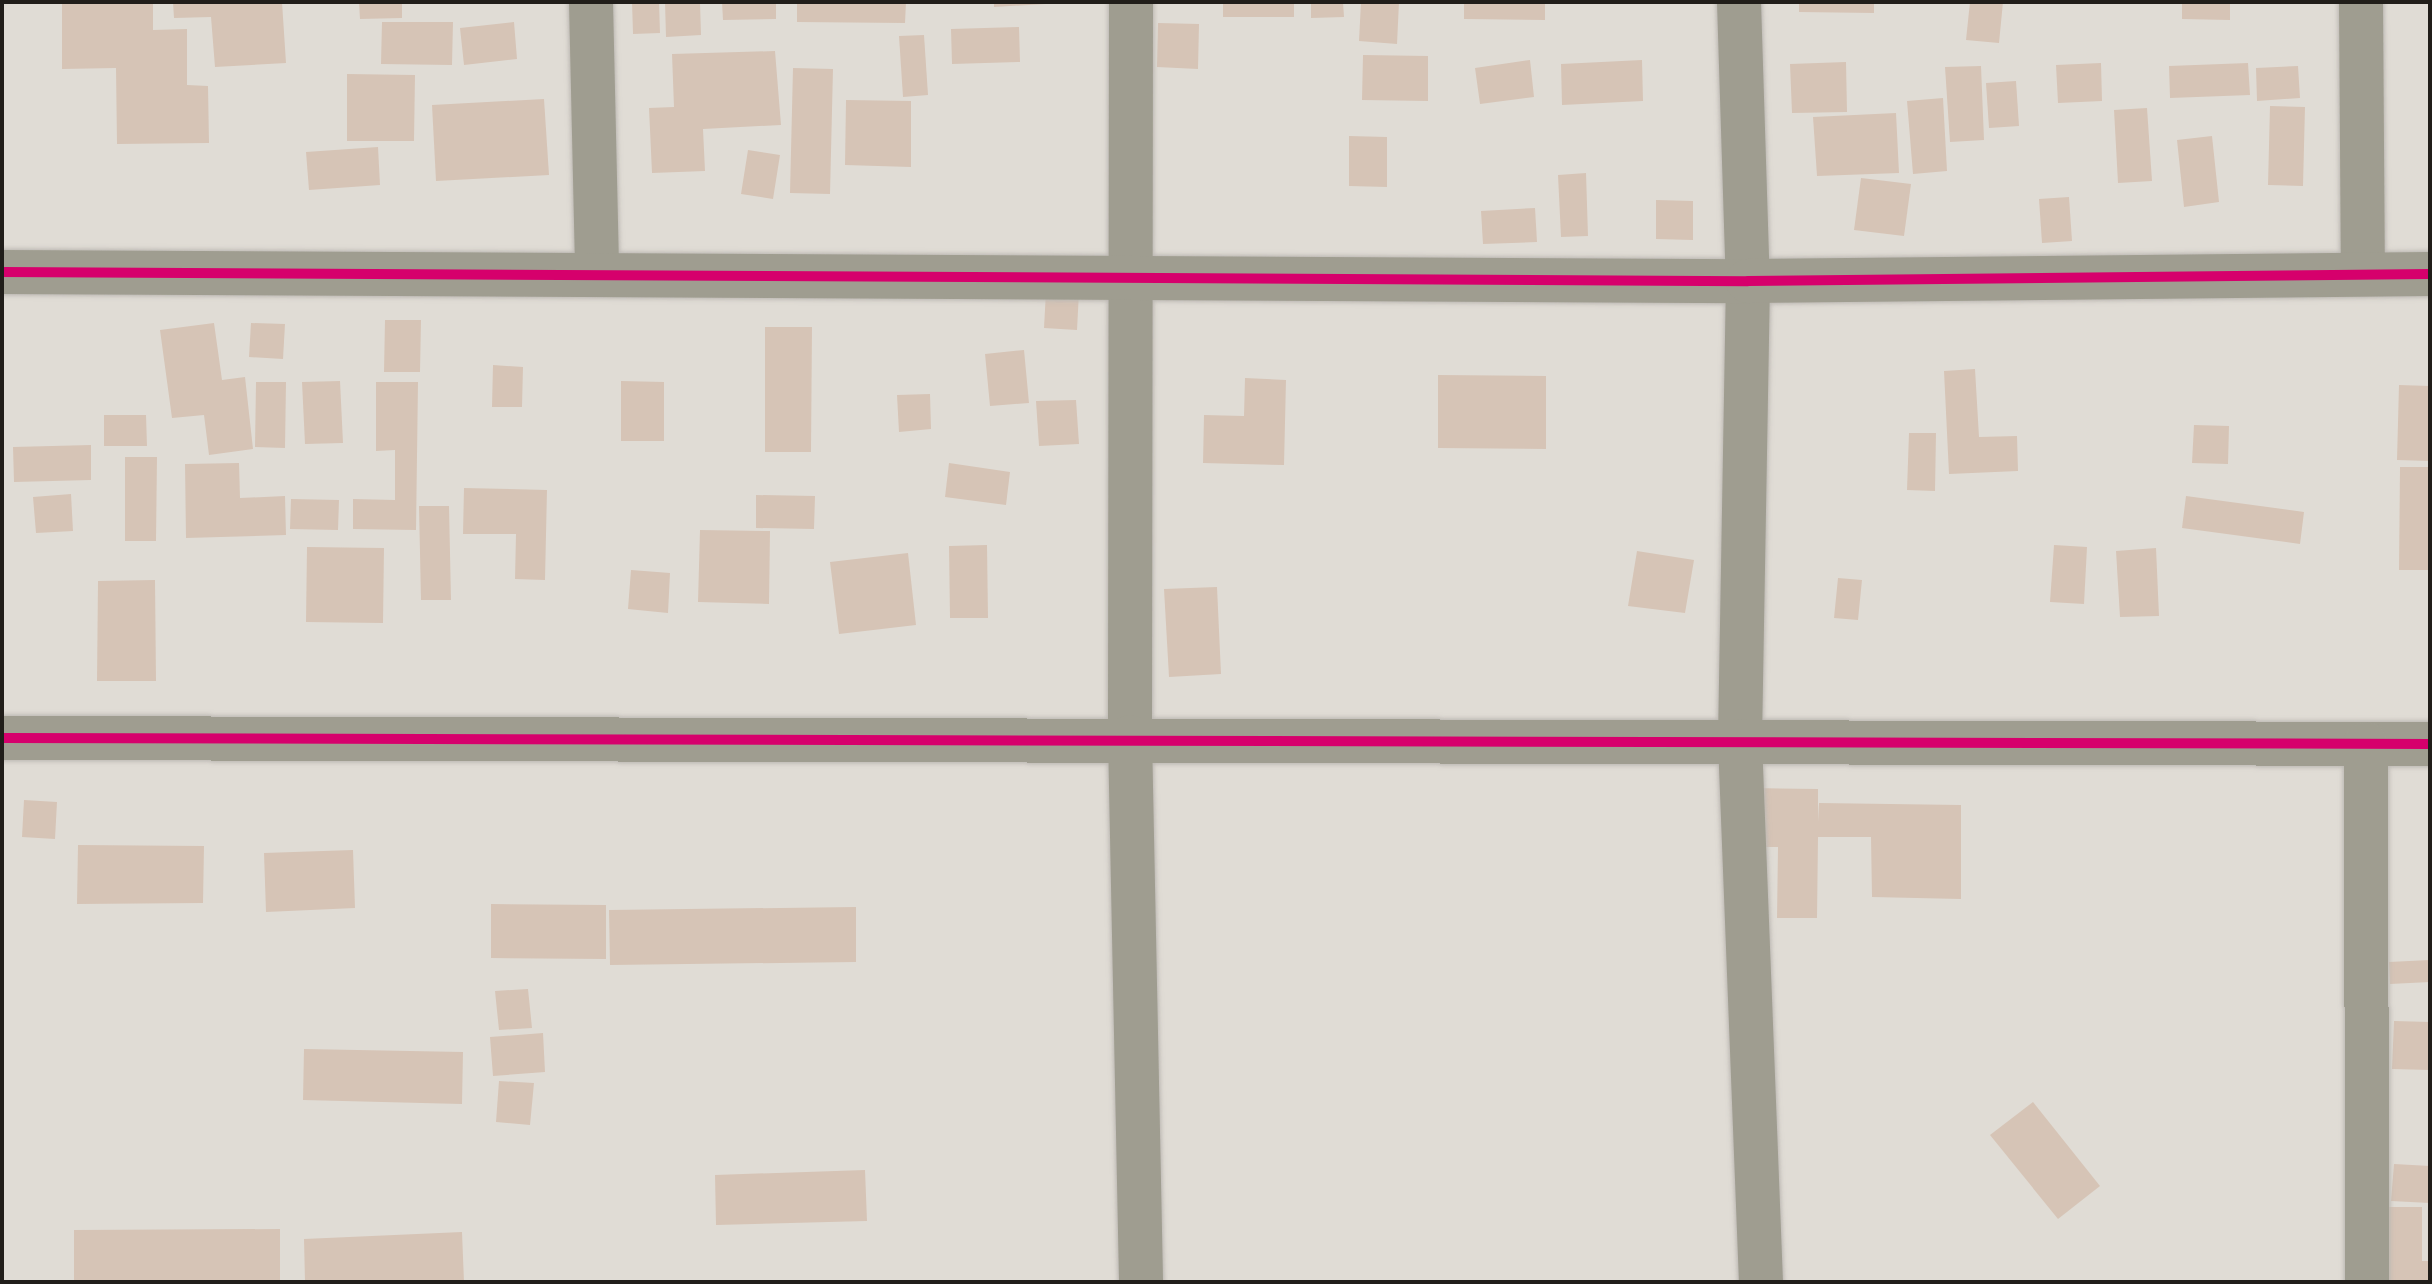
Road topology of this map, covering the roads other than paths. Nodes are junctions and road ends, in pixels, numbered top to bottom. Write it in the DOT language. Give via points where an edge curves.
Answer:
graph roads {
  1 [pos="591,2"];
  2 [pos="1131,2"];
  3 [pos="1739,2"];
  4 [pos="2361,2"];
  5 [pos="2,272"];
  6 [pos="597,273"];
  7 [pos="2363,273"];
  8 [pos="2430,274"];
  9 [pos="1127,278"];
  10 [pos="1748,281"];
  11 [pos="1130,737"];
  12 [pos="2,738"];
  13 [pos="1740,741"];
  14 [pos="2366,744"];
  15 [pos="2430,744"];
  16 [pos="1141,1282"];
  17 [pos="1761,1282"];
  18 [pos="2367,1282"];
  1 -- 6 [label="street"];
  2 -- 9 [label="street"];
  3 -- 10 [label="street"];
  4 -- 7 [label="street"];
  5 -- 6 [label="street"];
  6 -- 9 [label="street"];
  7 -- 8 [label="street"];
  7 -- 10 [label="street"];
  9 -- 10 [label="street"];
  9 -- 11 [label="street"];
  10 -- 13 [label="street"];
  11 -- 12 [label="street"];
  11 -- 13 [label="street"];
  11 -- 16 [label="street"];
  13 -- 14 [label="street"];
  13 -- 17 [label="street"];
  14 -- 15 [label="street"];
  14 -- 18 [label="street"];
}
